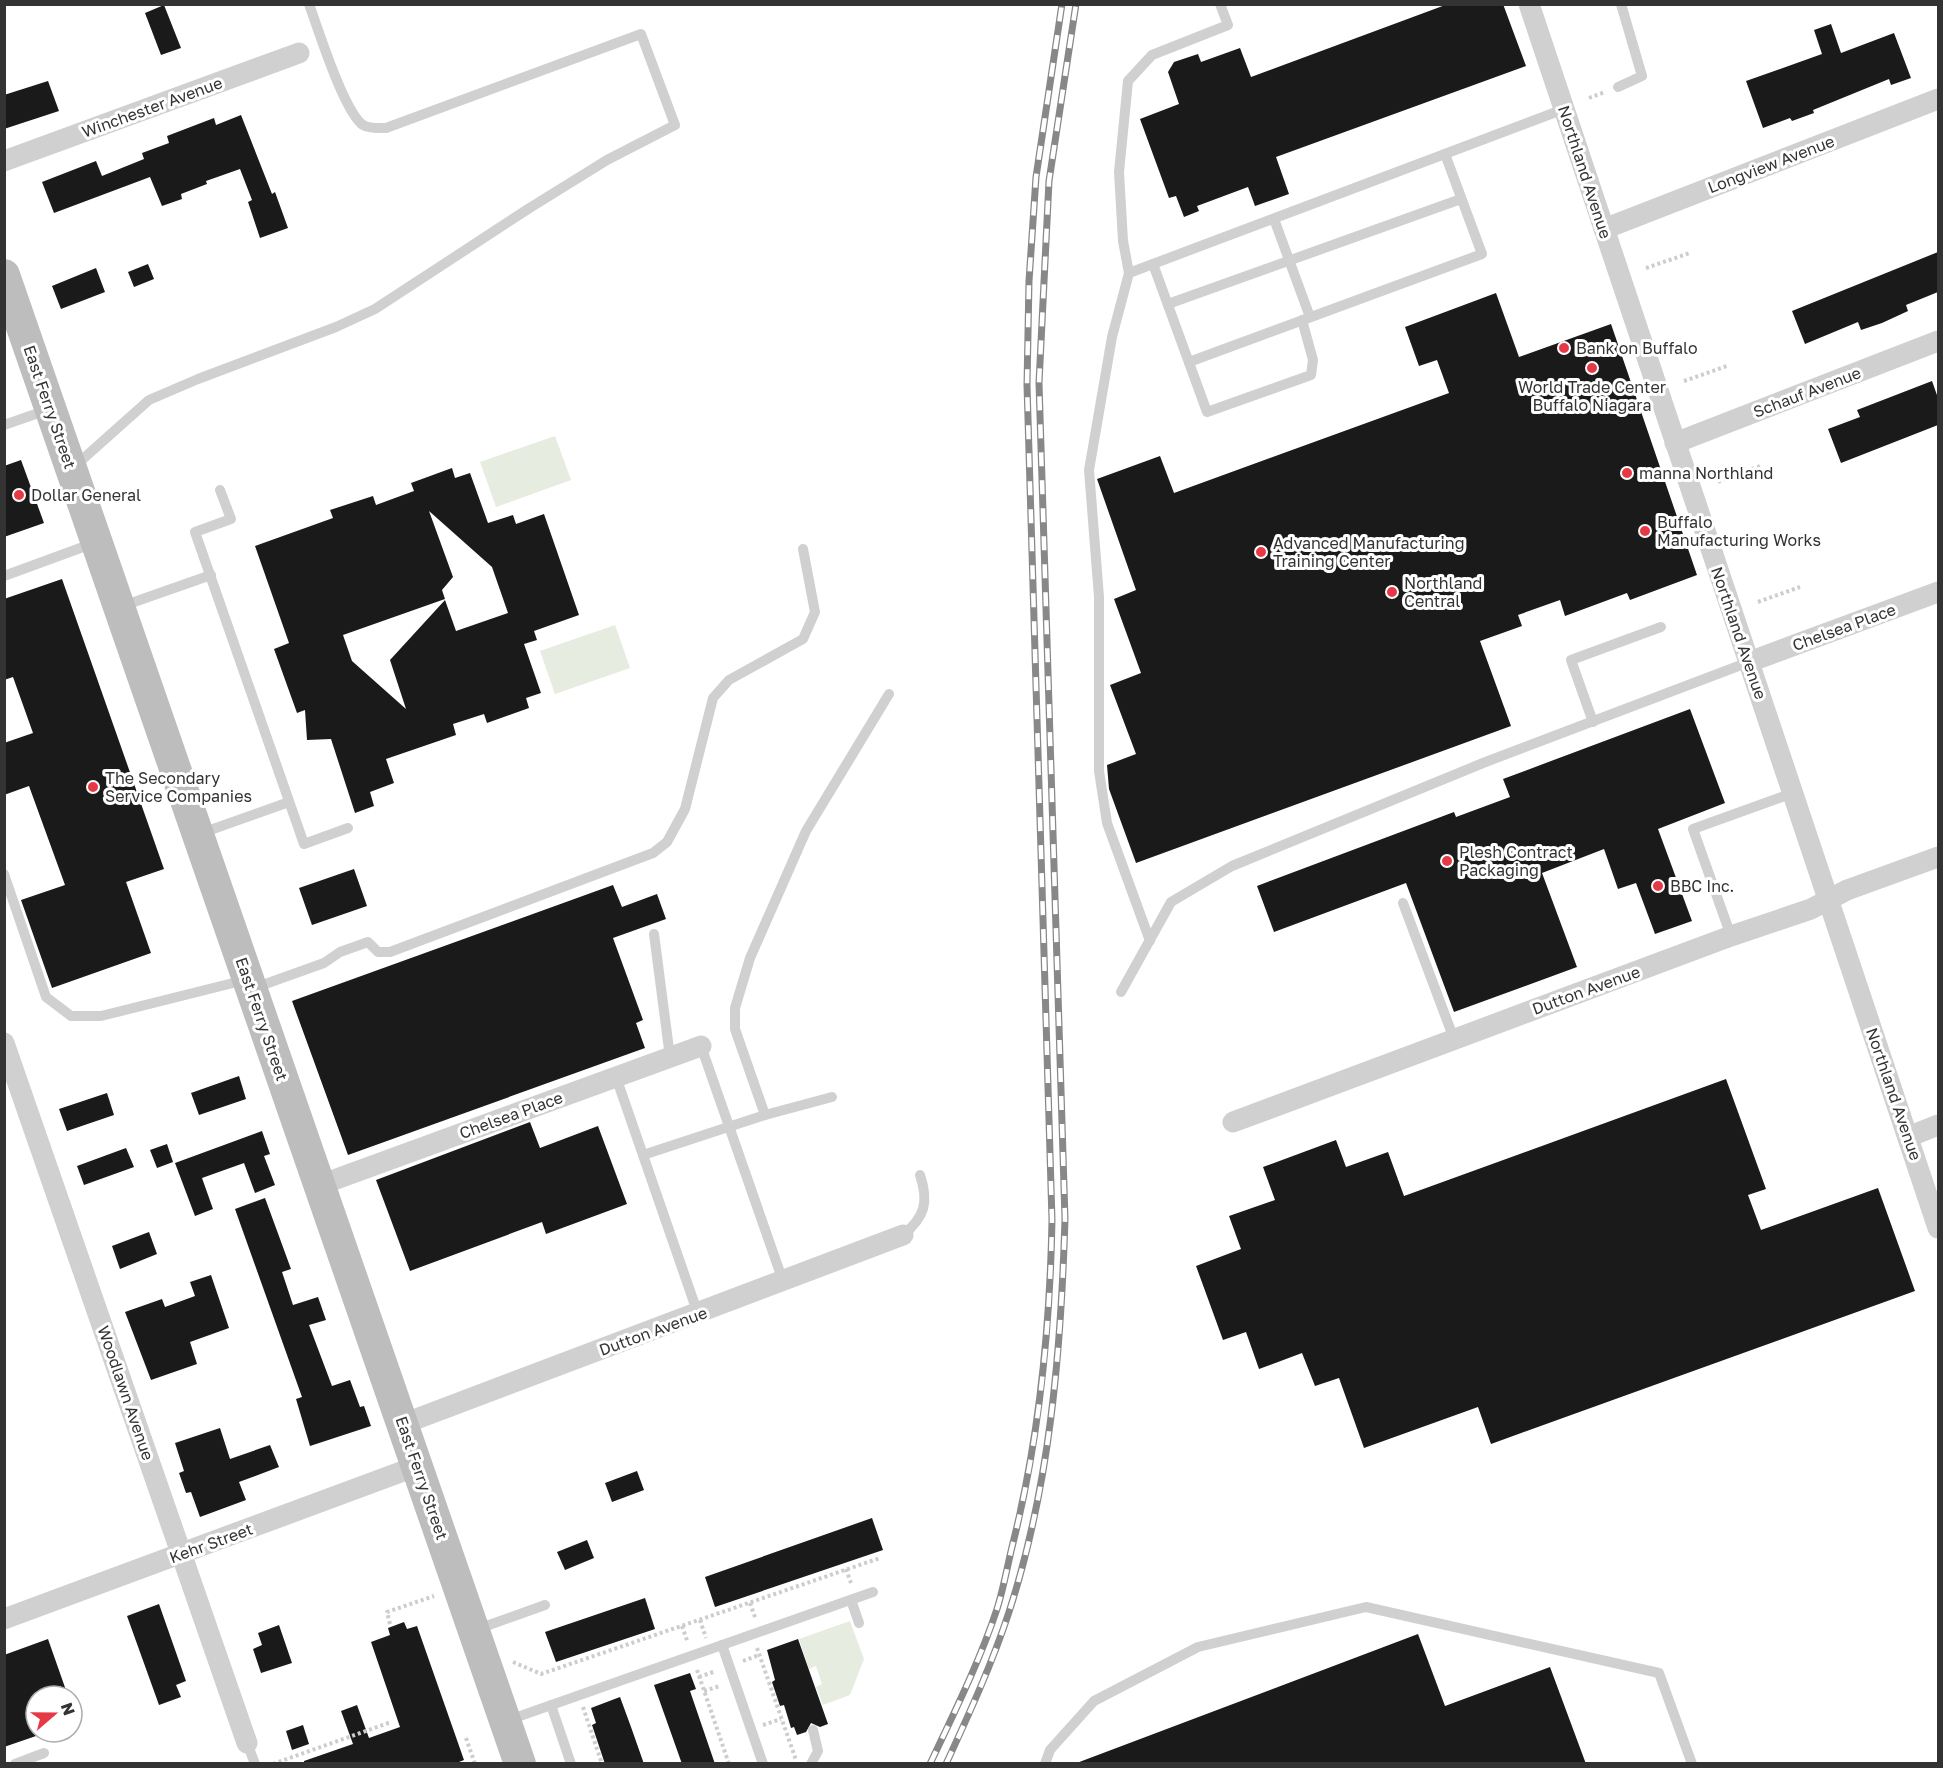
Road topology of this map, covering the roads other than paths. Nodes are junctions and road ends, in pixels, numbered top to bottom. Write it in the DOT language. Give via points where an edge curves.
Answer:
graph roads {
  1 [pos="309,4"];
  2 [pos="1220,4"];
  3 [pos="1529,4"];
  4 [pos="1621,4"];
  5 [pos="299,53"];
  6 [pos="1618,87"];
  7 [pos="1938,99"];
  8 [pos="1564,109"];
  9 [pos="1445,154"];
  10 [pos="4,161"];
  11 [pos="1461,199"];
  12 [pos="1274,219"];
  13 [pos="1604,229"];
  14 [pos="1290,261"];
  15 [pos="1153,264"];
  16 [pos="1129,273"];
  17 [pos="4,275"];
  18 [pos="1168,304"];
  19 [pos="1306,319"];
  20 [pos="1938,340"];
  21 [pos="1189,362"];
  22 [pos="50,408"];
  23 [pos="4,425"];
  24 [pos="1675,443"];
  25 [pos="72,470"];
  26 [pos="220,490"];
  27 [pos="97,542"];
  28 [pos="803,549"];
  29 [pos="211,575"];
  30 [pos="4,576"];
  31 [pos="1938,592"];
  32 [pos="120,607"];
  33 [pos="1661,627"];
  34 [pos="1749,662"];
  35 [pos="889,694"];
  36 [pos="1593,722"];
  37 [pos="1793,793"];
  38 [pos="289,802"];
  39 [pos="348,828"];
  40 [pos="199,834"];
  41 [pos="1938,856"];
  42 [pos="4,874"];
  43 [pos="1828,901"];
  44 [pos="1403,903"];
  45 [pos="654,934"];
  46 [pos="1731,936"];
  47 [pos="1150,940"];
  48 [pos="250,984"];
  49 [pos="1121,992"];
  50 [pos="1454,1039"];
  51 [pos="4,1043"];
  52 [pos="701,1046"];
  53 [pos="670,1057"];
  54 [pos="616,1077"];
  55 [pos="832,1097"];
  56 [pos="765,1115"];
  57 [pos="1233,1122"];
  58 [pos="1938,1125"];
  59 [pos="729,1126"];
  60 [pos="1908,1137"];
  61 [pos="643,1155"];
  62 [pos="920,1175"];
  63 [pos="320,1185"];
  64 [pos="1938,1228"];
  65 [pos="903,1235"];
  66 [pos="783,1281"];
  67 [pos="698,1314"];
  68 [pos="403,1424"];
  69 [pos="417,1466"];
  70 [pos="182,1553"];
  71 [pos="873,1592"];
  72 [pos="851,1600"];
  73 [pos="545,1605"];
  74 [pos="4,1619"];
  75 [pos="859,1623"];
  76 [pos="475,1630"];
  77 [pos="722,1645"];
  78 [pos="551,1705"];
  79 [pos="506,1721"];
  80 [pos="813,1730"];
  81 [pos="248,1743"];
  82 [pos="44,1753"];
  83 [pos="15,1764"];
  84 [pos="255,1764"];
  85 [pos="520,1764"];
  86 [pos="571,1764"];
  87 [pos="763,1764"];
  88 [pos="811,1764"];
  89 [pos="1045,1764"];
  90 [pos="1692,1764"];
  1 -- 25 [label="lane" via="346,100 362,124 370,128 386,128 641,34 675,124 528,208 375,309 149,400"];
  2 -- 16 [label="lane" via="1228,26 1152,55 1128,81 1119,172"];
  3 -- 8 [label="street, Northland Avenue"];
  4 -- 6 [label="lane" via="1642,76"];
  5 -- 10 [label="street, Winchester Avenue"];
  7 -- 13 [label="street, Longview Avenue"];
  8 -- 9 [label="lane"];
  8 -- 13 [label="street, Northland Avenue"];
  9 -- 11 [label="lane"];
  9 -- 12 [label="lane"];
  11 -- 14 [label="lane"];
  11 -- 19 [label="lane" via="1482,254"];
  12 -- 14 [label="lane"];
  12 -- 15 [label="lane"];
  13 -- 24 [label="street, Northland Avenue"];
  14 -- 18 [label="lane"];
  14 -- 19 [label="lane"];
  15 -- 16 [label="lane"];
  15 -- 18 [label="lane"];
  16 -- 47 [label="lane" via="1089,470 1099,597 1100,771 1107,823"];
  17 -- 22 [label="street, East Ferry Street"];
  18 -- 21 [label="lane"];
  19 -- 21 [label="lane"];
  19 -- 21 [label="lane" via="1313,360 1311,375 1207,412"];
  20 -- 24 [label="street, Schauf Avenue"];
  22 -- 23 [label="lane"];
  22 -- 25 [label="street, East Ferry Street"];
  24 -- 34 [label="street, Northland Avenue"];
  25 -- 27 [label="street, East Ferry Street"];
  26 -- 29 [label="lane" via="231,519 195,532"];
  27 -- 30 [label="lane"];
  27 -- 32 [label="street, East Ferry Street"];
  28 -- 48 [label="lane" via="814,612 803,639 729,680 713,698 685,809 667,842 652,853 390,952 378,952 368,942 340,952 324,963"];
  29 -- 32 [label="lane"];
  29 -- 38 [label="lane"];
  31 -- 34 [label="street, Chelsea Place"];
  32 -- 40 [label="street, East Ferry Street"];
  33 -- 36 [label="lane" via="1571,660"];
  34 -- 36 [label="lane"];
  34 -- 37 [label="street, Northland Avenue"];
  35 -- 56 [label="lane" via="806,831 750,958 738,998 735,1029"];
  36 -- 47 [label="lane" via="1336,821 1232,866 1171,902"];
  37 -- 43 [label="street, Northland Avenue"];
  37 -- 46 [label="lane" via="1693,829"];
  38 -- 39 [label="lane" via="304,844"];
  38 -- 40 [label="lane"];
  40 -- 48 [label="street, East Ferry Street"];
  41 -- 43 [label="street, Dutton Avenue"];
  42 -- 48 [label="lane" via="46,997 71,1016 100,1016"];
  43 -- 46 [label="street, Dutton Avenue"];
  43 -- 60 [label="street, Northland Avenue"];
  44 -- 50 [label="lane"];
  45 -- 53 [label="lane"];
  46 -- 50 [label="street, Dutton Avenue"];
  47 -- 49 [label="lane"];
  48 -- 63 [label="street, East Ferry Street"];
  50 -- 57 [label="street, Dutton Avenue"];
  51 -- 70 [label="street, Woodlawn Avenue"];
  52 -- 53 [label="street, Chelsea Place"];
  52 -- 59 [label="lane"];
  53 -- 54 [label="street, Chelsea Place"];
  54 -- 61 [label="lane"];
  54 -- 63 [label="street, Chelsea Place"];
  55 -- 56 [label="lane"];
  56 -- 59 [label="lane"];
  58 -- 60 [label="street"];
  59 -- 61 [label="lane"];
  59 -- 66 [label="lane"];
  60 -- 64 [label="street, Northland Avenue"];
  61 -- 67 [label="lane"];
  62 -- 65 [label="lane" via="925,1191 924,1209 917,1224"];
  63 -- 68 [label="street, East Ferry Street"];
  65 -- 66 [label="street, Dutton Avenue"];
  66 -- 67 [label="street, Dutton Avenue"];
  67 -- 68 [label="street, Dutton Avenue"];
  68 -- 69 [label="street, East Ferry Street"];
  69 -- 70 [label="street, Kehr Street"];
  69 -- 76 [label="street, East Ferry Street"];
  70 -- 74 [label="street, Kehr Street"];
  70 -- 81 [label="street, Woodlawn Avenue"];
  71 -- 72 [label="lane"];
  72 -- 75 [label="lane"];
  72 -- 77 [label="lane"];
  73 -- 76 [label="lane"];
  76 -- 79 [label="street, East Ferry Street"];
  77 -- 78 [label="lane"];
  77 -- 87 [label="lane"];
  78 -- 79 [label="lane"];
  78 -- 86 [label="lane"];
  79 -- 85 [label="street, East Ferry Street"];
  80 -- 88 [label="lane" via="818,1751"];
  81 -- 84 [label="lane"];
  82 -- 83 [label="lane"];
  89 -- 90 [label="lane" via="1050,1750 1094,1701 1198,1647 1366,1607 1659,1673"];
}
